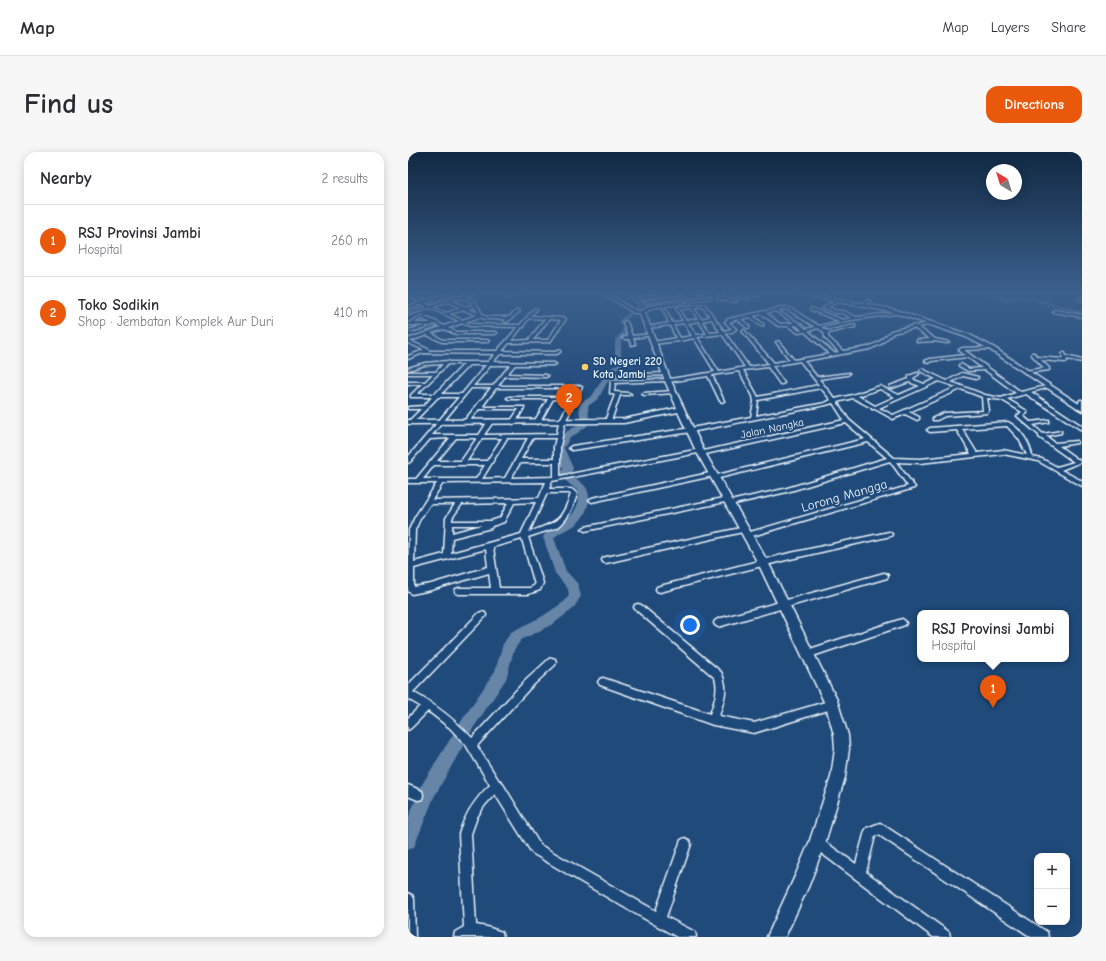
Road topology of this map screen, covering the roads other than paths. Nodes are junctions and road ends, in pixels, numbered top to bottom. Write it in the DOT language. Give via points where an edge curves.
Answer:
graph roads {
  1 [pos="438,330"];
  2 [pos="449,330"];
  3 [pos="498,330"];
  4 [pos="519,330"];
  5 [pos="539,330"];
  6 [pos="557,330"];
  7 [pos="628,330"];
  8 [pos="650,330"];
  9 [pos="674,330"];
  10 [pos="690,330"];
  11 [pos="707,330"];
  12 [pos="733,330"];
  13 [pos="794,330"];
  14 [pos="806,330"];
  15 [pos="821,330"];
  16 [pos="839,330"];
  17 [pos="900,330"];
  18 [pos="919,330"];
  19 [pos="951,330"];
  20 [pos="744,331"];
  21 [pos="722,332"];
  22 [pos="427,333"];
  23 [pos="495,333"];
  24 [pos="825,333"];
  25 [pos="651,334"];
  26 [pos="710,334"];
  27 [pos="812,336"];
  28 [pos="631,337"];
  29 [pos="695,337"];
  30 [pos="624,338"];
  31 [pos="408,340"];
  32 [pos="679,340"];
  33 [pos="934,340"];
  34 [pos="488,341"];
  35 [pos="918,341"];
  36 [pos="509,342"];
  37 [pos="530,342"];
  38 [pos="778,342"];
  39 [pos="948,342"];
  40 [pos="654,343"];
  41 [pos="633,344"];
  42 [pos="991,348"];
  43 [pos="478,350"];
  44 [pos="425,351"];
  45 [pos="484,352"];
  46 [pos="501,352"];
  47 [pos="457,353"];
  48 [pos="842,353"];
  49 [pos="833,354"];
  50 [pos="969,356"];
  51 [pos="408,358"];
  52 [pos="801,360"];
  53 [pos="793,361"];
  54 [pos="1082,361"];
  55 [pos="928,362"];
  56 [pos="447,363"];
  57 [pos="468,363"];
  58 [pos="490,364"];
  59 [pos="513,364"];
  60 [pos="534,364"];
  61 [pos="770,365"];
  62 [pos="961,365"];
  63 [pos="748,368"];
  64 [pos="408,369"];
  65 [pos="986,369"];
  66 [pos="741,370"];
  67 [pos="922,370"];
  68 [pos="968,370"];
  69 [pos="1027,372"];
  70 [pos="408,373"];
  71 [pos="437,373"];
  72 [pos="718,373"];
  73 [pos="847,374"];
  74 [pos="917,374"];
  75 [pos="963,374"];
  76 [pos="504,375"];
  77 [pos="710,375"];
  78 [pos="524,376"];
  79 [pos="546,376"];
  80 [pos="612,376"];
  81 [pos="667,378"];
  82 [pos="816,378"];
  83 [pos="976,378"];
  84 [pos="941,379"];
  85 [pos="912,380"];
  86 [pos="948,382"];
  87 [pos="408,383"];
  88 [pos="427,383"];
  89 [pos="782,383"];
  90 [pos="822,386"];
  91 [pos="924,386"];
  92 [pos="1048,386"];
  93 [pos="471,387"];
  94 [pos="494,387"];
  95 [pos="517,387"];
  96 [pos="538,387"];
  97 [pos="892,387"];
  98 [pos="962,387"];
  99 [pos="673,392"];
  100 [pos="1027,392"];
  101 [pos="618,394"];
  102 [pos="628,394"];
  103 [pos="644,394"];
  104 [pos="1020,394"];
  105 [pos="464,395"];
  106 [pos="411,396"];
  107 [pos="437,396"];
  108 [pos="854,396"];
  109 [pos="984,396"];
  110 [pos="899,397"];
  111 [pos="508,398"];
  112 [pos="528,398"];
  113 [pos="552,398"];
  114 [pos="575,398"];
  115 [pos="756,399"];
  116 [pos="1004,399"];
  117 [pos="722,401"];
  118 [pos="834,401"];
  119 [pos="1081,406"];
  120 [pos="425,407"];
  121 [pos="408,408"];
  122 [pos="478,408"];
  123 [pos="502,408"];
  124 [pos="522,408"];
  125 [pos="876,409"];
  126 [pos="681,410"];
  127 [pos="906,412"];
  128 [pos="870,414"];
  129 [pos="753,418"];
  130 [pos="917,418"];
  131 [pos="935,419"];
  132 [pos="608,421"];
  133 [pos="847,421"];
  134 [pos="1048,421"];
  135 [pos="410,422"];
  136 [pos="466,422"];
  137 [pos="490,422"];
  138 [pos="513,422"];
  139 [pos="537,422"];
  140 [pos="562,422"];
  141 [pos="440,423"];
  142 [pos="1028,424"];
  143 [pos="958,427"];
  144 [pos="1082,428"];
  145 [pos="690,430"];
  146 [pos="930,430"];
  147 [pos="1059,432"];
  148 [pos="559,436"];
  149 [pos="1041,436"];
  150 [pos="428,437"];
  151 [pos="454,437"];
  152 [pos="481,437"];
  153 [pos="505,437"];
  154 [pos="531,437"];
  155 [pos="870,440"];
  156 [pos="1075,442"];
  157 [pos="1053,445"];
  158 [pos="572,448"];
  159 [pos="700,452"];
  160 [pos="975,455"];
  161 [pos="1030,456"];
  162 [pos="890,459"];
  163 [pos="408,461"];
  164 [pos="518,461"];
  165 [pos="557,461"];
  166 [pos="463,462"];
  167 [pos="433,463"];
  168 [pos="489,463"];
  169 [pos="1080,463"];
  170 [pos="1057,469"];
  171 [pos="714,476"];
  172 [pos="554,479"];
  173 [pos="478,480"];
  174 [pos="507,480"];
  175 [pos="408,481"];
  176 [pos="418,481"];
  177 [pos="441,481"];
  178 [pos="1082,484"];
  179 [pos="546,491"];
  180 [pos="512,500"];
  181 [pos="541,500"];
  182 [pos="592,500"];
  183 [pos="460,501"];
  184 [pos="729,501"];
  185 [pos="428,502"];
  186 [pos="449,523"];
  187 [pos="490,524"];
  188 [pos="585,529"];
  189 [pos="747,532"];
  190 [pos="889,534"];
  191 [pos="448,536"];
  192 [pos="524,536"];
  193 [pos="489,546"];
  194 [pos="447,557"];
  195 [pos="606,560"];
  196 [pos="764,564"];
  197 [pos="409,566"];
  198 [pos="492,569"];
  199 [pos="884,576"];
  200 [pos="660,589"];
  201 [pos="495,590"];
  202 [pos="459,591"];
  203 [pos="784,605"];
  204 [pos="638,607"];
  205 [pos="482,615"];
  206 [pos="718,623"];
  207 [pos="902,623"];
  208 [pos="807,654"];
  209 [pos="552,662"];
  210 [pos="603,682"];
  211 [pos="408,691"];
  212 [pos="408,694"];
  213 [pos="427,705"];
  214 [pos="832,705"];
  215 [pos="713,720"];
  216 [pos="408,724"];
  217 [pos="470,744"];
  218 [pos="497,785"];
  219 [pos="408,790"];
  220 [pos="418,795"];
  221 [pos="817,843"];
  222 [pos="685,844"];
  223 [pos="859,874"];
  224 [pos="408,899"];
  225 [pos="658,920"];
  226 [pos="465,934"];
  227 [pos="409,937"];
  228 [pos="496,937"];
  229 [pos="690,937"];
  230 [pos="776,937"];
  231 [pos="944,937"];
  232 [pos="1042,937"];
  1 -- 22 [label="street"];
  2 -- 23 [label="street" via="458,333"];
  3 -- 23 [label="street"];
  4 -- 36 [label="street"];
  5 -- 37 [label="street"];
  6 -- 37 [label="street" via="549,341"];
  7 -- 28 [label="street"];
  8 -- 25 [label="street"];
  9 -- 32 [label="street"];
  10 -- 29 [label="street"];
  11 -- 26 [label="street"];
  12 -- 21 [label="street"];
  13 -- 14 [label="street" via="797,332"];
  14 -- 27 [label="street"];
  15 -- 24 [label="street"];
  16 -- 24 [label="street"];
  17 -- 48 [label="street" via="891,332 873,347"];
  18 -- 33 [label="street"];
  19 -- 42 [label="street" via="974,338"];
  20 -- 61 [label="street"];
  21 -- 26 [label="street"];
  21 -- 63 [label="street"];
  22 -- 31 [label="street"];
  22 -- 34 [label="street" via="442,341"];
  23 -- 34 [label="street"];
  24 -- 27 [label="street"];
  24 -- 48 [label="street"];
  25 -- 28 [label="street"];
  25 -- 40 [label="street"];
  26 -- 29 [label="street"];
  27 -- 49 [label="street"];
  28 -- 30 [label="street"];
  28 -- 41 [label="street"];
  29 -- 32 [label="street"];
  29 -- 72 [label="street"];
  31 -- 44 [label="street"];
  32 -- 40 [label="street"];
  33 -- 35 [label="street"];
  33 -- 39 [label="street"];
  34 -- 43 [label="street"];
  36 -- 37 [label="street"];
  36 -- 46 [label="street"];
  38 -- 53 [label="street"];
  40 -- 81 [label="street"];
  42 -- 50 [label="street" via="961,350"];
  42 -- 69 [label="street"];
  43 -- 44 [label="street"];
  43 -- 45 [label="street"];
  44 -- 47 [label="street"];
  44 -- 51 [label="street"];
  45 -- 46 [label="street"];
  45 -- 47 [label="street"];
  46 -- 46 [label="street" via="559,351 557,353"];
  46 -- 58 [label="street"];
  47 -- 56 [label="street"];
  48 -- 49 [label="street"];
  49 -- 52 [label="street"];
  50 -- 55 [label="street"];
  50 -- 65 [label="street"];
  52 -- 53 [label="street"];
  52 -- 82 [label="street"];
  53 -- 61 [label="street"];
  54 -- 69 [label="street" via="1065,356 1065,361 1035,356 1047,369"];
  56 -- 57 [label="street"];
  56 -- 64 [label="street" via="425,364"];
  56 -- 71 [label="street"];
  57 -- 58 [label="street"];
  57 -- 107 [label="street"];
  58 -- 59 [label="street"];
  58 -- 93 [label="street"];
  59 -- 60 [label="street"];
  59 -- 76 [label="street"];
  60 -- 78 [label="street"];
  60 -- 79 [label="street" via="554,364"];
  61 -- 63 [label="street"];
  61 -- 89 [label="street"];
  62 -- 68 [label="street"];
  63 -- 66 [label="street"];
  65 -- 68 [label="street"];
  65 -- 104 [label="street"];
  66 -- 72 [label="street"];
  66 -- 115 [label="street"];
  67 -- 84 [label="street"];
  68 -- 75 [label="street"];
  69 -- 92 [label="street"];
  70 -- 71 [label="street"];
  71 -- 88 [label="street"];
  72 -- 77 [label="street"];
  73 -- 82 [label="street"];
  74 -- 85 [label="street" via="911,377"];
  75 -- 83 [label="street"];
  75 -- 86 [label="street"];
  76 -- 78 [label="street"];
  76 -- 94 [label="street"];
  77 -- 81 [label="street"];
  77 -- 117 [label="street"];
  78 -- 79 [label="street"];
  79 -- 96 [label="street"];
  80 -- 81 [label="street" via="642,372"];
  81 -- 99 [label="street"];
  81 -- 101 [label="street" via="616,381 612,392"];
  82 -- 90 [label="street"];
  84 -- 86 [label="street"];
  84 -- 91 [label="street"];
  85 -- 91 [label="street"];
  85 -- 97 [label="street"];
  86 -- 98 [label="street"];
  87 -- 88 [label="street"];
  88 -- 106 [label="street"];
  90 -- 115 [label="street"];
  90 -- 118 [label="street"];
  91 -- 110 [label="street"];
  92 -- 100 [label="street"];
  92 -- 119 [label="street"];
  93 -- 94 [label="street"];
  93 -- 105 [label="street"];
  94 -- 95 [label="street"];
  94 -- 122 [label="street"];
  95 -- 96 [label="street"];
  95 -- 111 [label="street"];
  96 -- 114 [label="street" via="579,387"];
  98 -- 109 [label="street"];
  98 -- 127 [label="street"];
  99 -- 103 [label="street"];
  99 -- 126 [label="street"];
  100 -- 104 [label="street"];
  100 -- 144 [label="street"];
  101 -- 102 [label="street"];
  101 -- 132 [label="street"];
  104 -- 116 [label="street"];
  105 -- 107 [label="street"];
  105 -- 141 [label="street"];
  106 -- 107 [label="street"];
  107 -- 120 [label="street"];
  108 -- 110 [label="street" via="880,388"];
  108 -- 118 [label="street"];
  108 -- 125 [label="street"];
  109 -- 116 [label="street"];
  109 -- 131 [label="street" via="985,412 943,415"];
  110 -- 125 [label="street"];
  111 -- 112 [label="street"];
  111 -- 123 [label="street"];
  112 -- 113 [label="street"];
  112 -- 124 [label="street"];
  113 -- 114 [label="street"];
  113 -- 139 [label="street"];
  114 -- 140 [label="street"];
  115 -- 129 [label="street"];
  116 -- 142 [label="street" via="1025,412 1020,416"];
  118 -- 129 [label="street"];
  118 -- 133 [label="street"];
  120 -- 121 [label="street"];
  120 -- 135 [label="street"];
  122 -- 123 [label="street"];
  122 -- 136 [label="street"];
  123 -- 124 [label="street"];
  124 -- 138 [label="street"];
  125 -- 127 [label="street" via="892,417"];
  125 -- 128 [label="street"];
  126 -- 132 [label="street" via="624,421"];
  126 -- 145 [label="street"];
  127 -- 130 [label="street"];
  129 -- 145 [label="street"];
  132 -- 140 [label="street"];
  133 -- 155 [label="street"];
  133 -- 159 [label="street, Jalan Nangka"];
  134 -- 142 [label="street"];
  135 -- 141 [label="street"];
  136 -- 137 [label="street"];
  136 -- 141 [label="street"];
  137 -- 138 [label="street"];
  137 -- 152 [label="street"];
  138 -- 139 [label="street"];
  139 -- 140 [label="street"];
  140 -- 148 [label="street"];
  141 -- 150 [label="street"];
  142 -- 149 [label="street"];
  143 -- 146 [label="street"];
  143 -- 160 [label="street"];
  143 -- 161 [label="street" via="1009,424 1027,446"];
  145 -- 158 [label="street"];
  145 -- 159 [label="street"];
  147 -- 149 [label="street"];
  148 -- 154 [label="street"];
  148 -- 165 [label="street"];
  149 -- 157 [label="street"];
  150 -- 151 [label="street"];
  150 -- 163 [label="street"];
  151 -- 152 [label="street"];
  151 -- 167 [label="street"];
  152 -- 153 [label="street"];
  152 -- 166 [label="street"];
  153 -- 154 [label="street"];
  153 -- 168 [label="street"];
  154 -- 164 [label="street"];
  155 -- 162 [label="street"];
  155 -- 171 [label="street"];
  156 -- 157 [label="street"];
  157 -- 169 [label="street"];
  159 -- 171 [label="street"];
  159 -- 172 [label="street, Jalan Nangka"];
  160 -- 161 [label="street" via="1003,452"];
  160 -- 162 [label="street" via="920,461"];
  161 -- 170 [label="street"];
  162 -- 184 [label="street" via="785,491"];
  162 -- 189 [label="street, Lorong Mangga" via="912,487"];
  164 -- 165 [label="street"];
  164 -- 174 [label="street"];
  165 -- 172 [label="street"];
  166 -- 167 [label="street"];
  166 -- 168 [label="street"];
  167 -- 176 [label="street"];
  168 -- 173 [label="street"];
  169 -- 170 [label="street"];
  170 -- 178 [label="street"];
  171 -- 182 [label="street"];
  171 -- 184 [label="street"];
  172 -- 174 [label="street, Jalan Nangka"];
  172 -- 179 [label="street"];
  173 -- 174 [label="street, Jalan Nangka"];
  173 -- 177 [label="street, Jalan Nangka"];
  175 -- 176 [label="street, Jalan Nangka"];
  176 -- 177 [label="street, Jalan Nangka"];
  177 -- 185 [label="street"];
  179 -- 181 [label="street"];
  179 -- 192 [label="street" via="573,492 568,512 556,525"];
  180 -- 181 [label="street"];
  180 -- 183 [label="street"];
  180 -- 187 [label="street" via="502,520"];
  181 -- 192 [label="street"];
  183 -- 185 [label="street"];
  183 -- 186 [label="street" via="449,518"];
  184 -- 188 [label="street"];
  184 -- 189 [label="street"];
  185 -- 197 [label="street" via="412,530"];
  186 -- 187 [label="street"];
  186 -- 191 [label="street"];
  187 -- 191 [label="street"];
  189 -- 195 [label="street"];
  189 -- 196 [label="street"];
  190 -- 196 [label="street"];
  191 -- 194 [label="street"];
  192 -- 193 [label="street"];
  192 -- 201 [label="street" via="539,583 538,587 531,591"];
  193 -- 194 [label="street"];
  193 -- 198 [label="street"];
  194 -- 197 [label="street"];
  196 -- 200 [label="street"];
  196 -- 203 [label="street"];
  197 -- 198 [label="street" via="412,591"];
  198 -- 201 [label="street"];
  199 -- 203 [label="street"];
  201 -- 202 [label="street"];
  203 -- 206 [label="street"];
  203 -- 208 [label="street"];
  204 -- 215 [label="street" via="718,675 722,687"];
  205 -- 211 [label="street"];
  207 -- 208 [label="street"];
  208 -- 214 [label="street"];
  209 -- 217 [label="street"];
  210 -- 215 [label="street"];
  212 -- 213 [label="street"];
  213 -- 216 [label="street"];
  213 -- 217 [label="street" via="453,725"];
  214 -- 215 [label="street" via="758,728"];
  214 -- 221 [label="street" via="841,735 841,763"];
  217 -- 218 [label="street"];
  218 -- 225 [label="street" via="536,849"];
  218 -- 226 [label="street" via="474,811 465,834"];
  219 -- 220 [label="street"];
  221 -- 223 [label="street"];
  221 -- 230 [label="street"];
  222 -- 225 [label="street"];
  223 -- 231 [label="street"];
  223 -- 232 [label="street" via="869,835 880,829"];
  224 -- 227 [label="street"];
  225 -- 229 [label="street"];
  226 -- 228 [label="street" via="479,930"];
}
